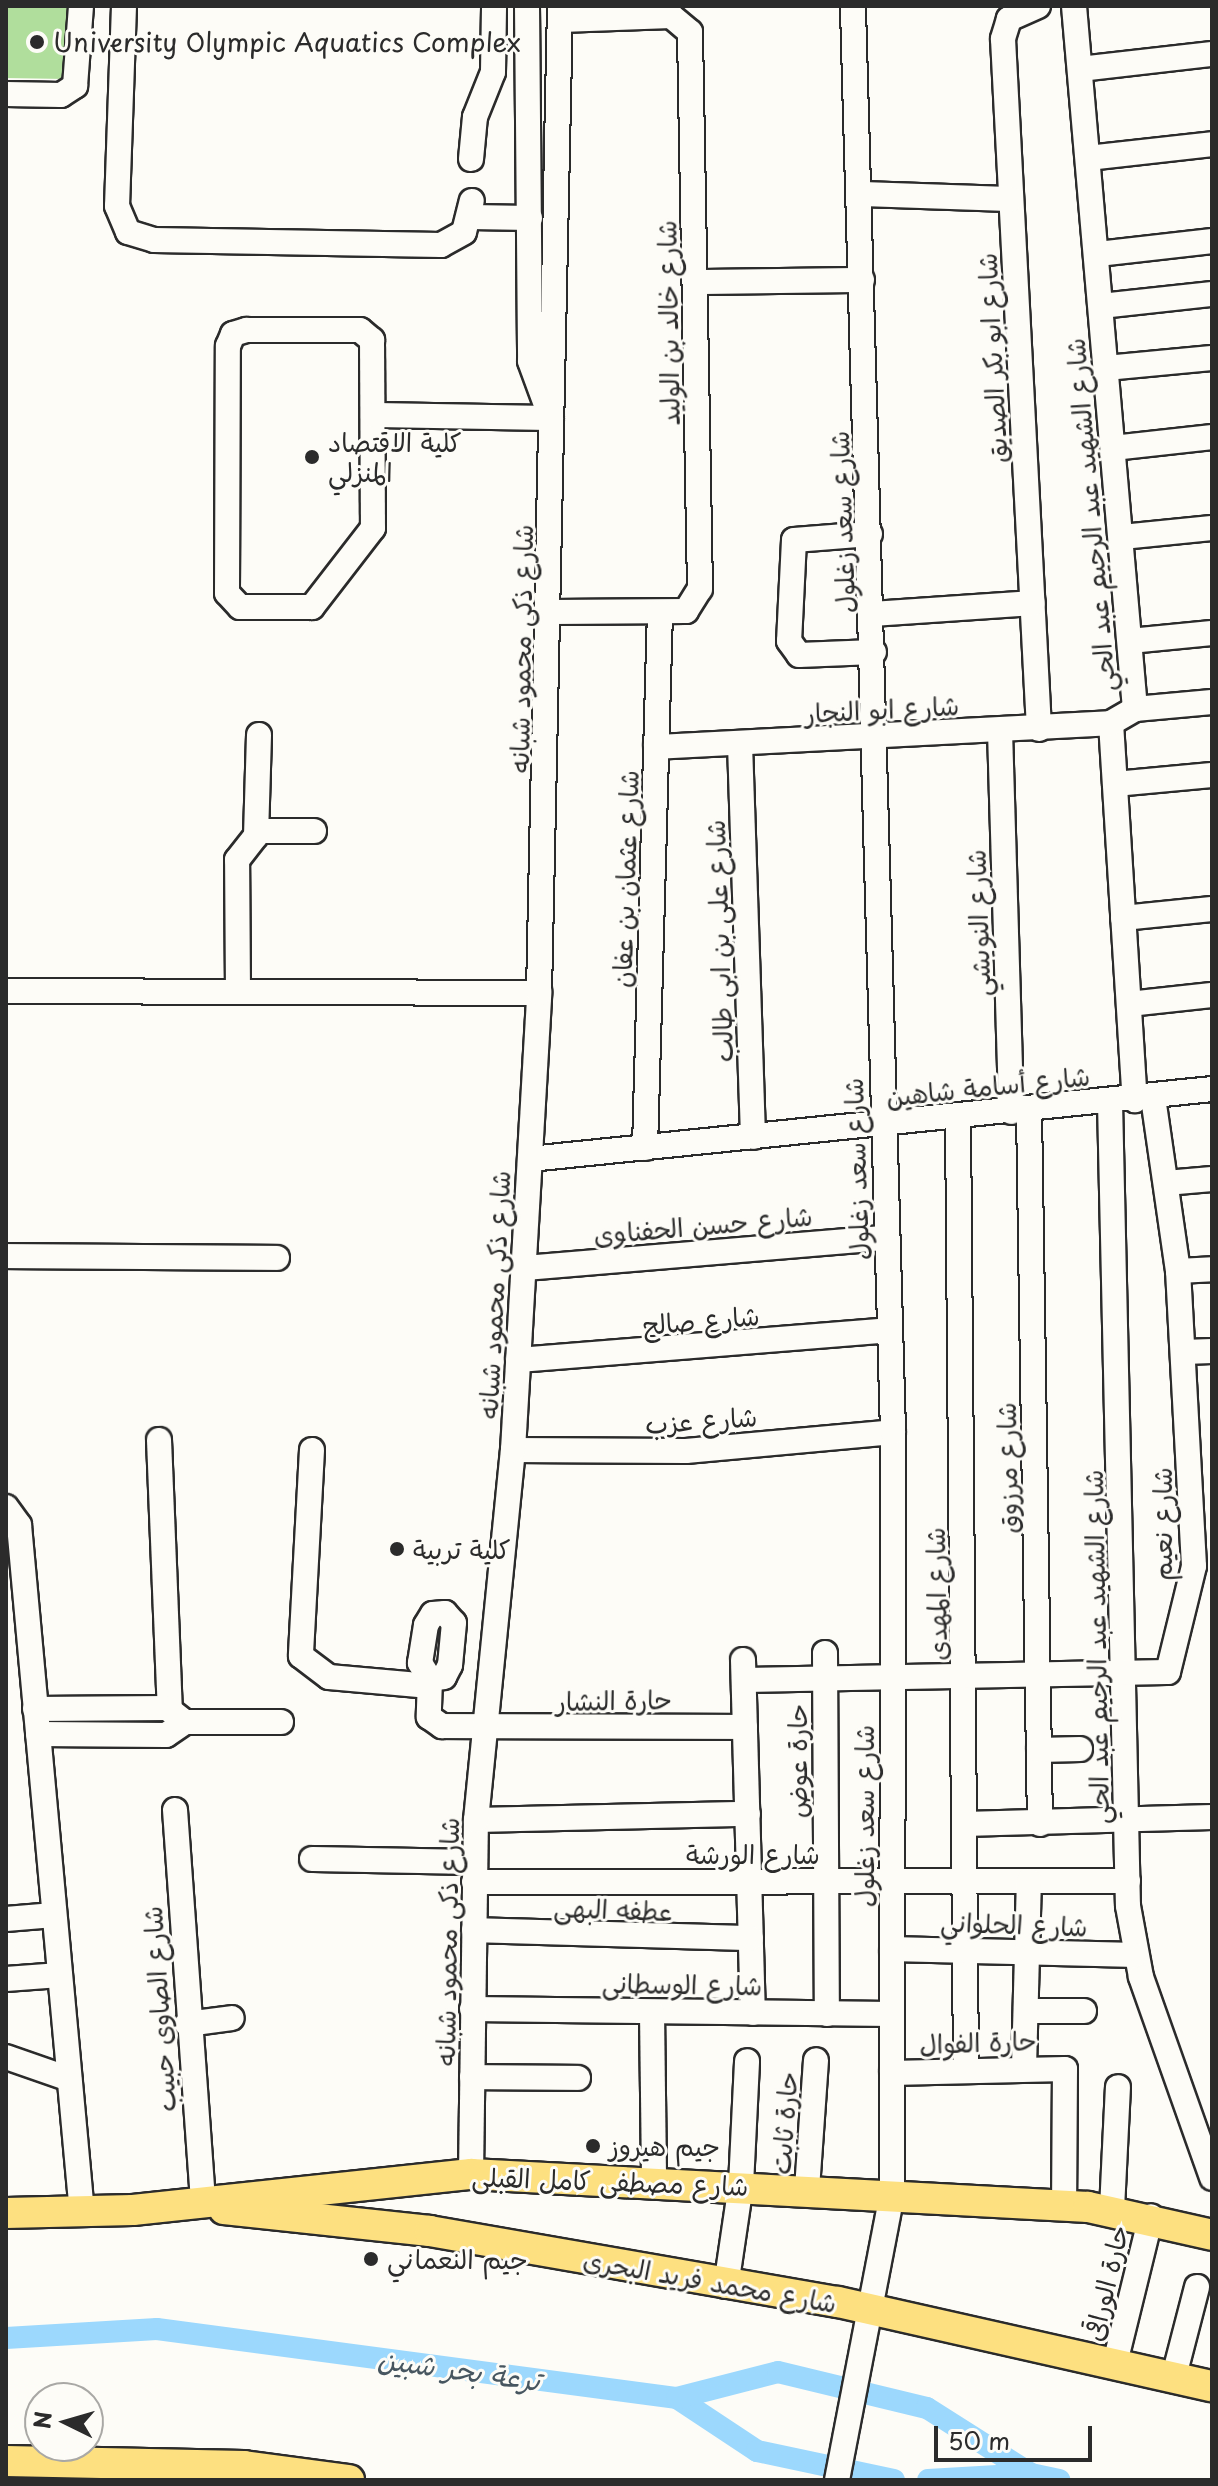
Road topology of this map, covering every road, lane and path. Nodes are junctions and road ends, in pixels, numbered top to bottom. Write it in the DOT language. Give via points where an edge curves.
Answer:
graph roads {
  1 [pos="81,6"];
  2 [pos="124,6"];
  3 [pos="494,6"];
  4 [pos="527,6"];
  5 [pos="1038,6"];
  6 [pos="1074,6"];
  7 [pos="856,12"];
  8 [pos="561,13"];
  9 [pos="1212,54"];
  10 [pos="1080,69"];
  11 [pos="6,94"];
  12 [pos="1212,144"];
  13 [pos="1088,158"];
  14 [pos="471,159"];
  15 [pos="860,194"];
  16 [pos="1011,199"];
  17 [pos="530,218"];
  18 [pos="1212,241"];
  19 [pos="1098,254"];
  20 [pos="862,280"];
  21 [pos="696,282"];
  22 [pos="1212,294"];
  23 [pos="1101,306"];
  24 [pos="1212,358"];
  25 [pos="1106,368"];
  26 [pos="374,415"];
  27 [pos="551,418"];
  28 [pos="1212,437"];
  29 [pos="1113,448"];
  30 [pos="1212,528"];
  31 [pos="870,534"];
  32 [pos="1122,537"];
  33 [pos="1033,603"];
  34 [pos="553,612"];
  35 [pos="660,612"];
  36 [pos="873,614"];
  37 [pos="1212,633"];
  38 [pos="1130,641"];
  39 [pos="874,652"];
  40 [pos="1212,702"];
  41 [pos="1135,709"];
  42 [pos="1111,723"];
  43 [pos="1039,729"];
  44 [pos="1000,731"];
  45 [pos="259,735"];
  46 [pos="876,739"];
  47 [pos="740,744"];
  48 [pos="656,747"];
  49 [pos="1212,775"];
  50 [pos="1115,784"];
  51 [pos="257,831"];
  52 [pos="314,831"];
  53 [pos="1212,909"];
  54 [pos="1123,918"];
  55 [pos="6,991"];
  56 [pos="238,992"];
  57 [pos="539,993"];
  58 [pos="1212,995"];
  59 [pos="1129,1004"];
  60 [pos="1212,1089"];
  61 [pos="1144,1099"];
  62 [pos="1110,1102"];
  63 [pos="1020,1111"];
  64 [pos="958,1117"];
  65 [pos="882,1124"];
  66 [pos="753,1137"];
  67 [pos="645,1148"];
  68 [pos="530,1159"];
  69 [pos="1212,1179"];
  70 [pos="1166,1183"];
  71 [pos="886,1238"];
  72 [pos="6,1256"];
  73 [pos="277,1258"];
  74 [pos="525,1268"];
  75 [pos="1212,1269"];
  76 [pos="1178,1271"];
  77 [pos="889,1330"];
  78 [pos="1212,1351"];
  79 [pos="1184,1352"];
  80 [pos="518,1360"];
  81 [pos="893,1432"];
  82 [pos="1201,1433"];
  83 [pos="159,1440"];
  84 [pos="312,1450"];
  85 [pos="513,1450"];
  86 [pos="6,1507"];
  87 [pos="825,1653"];
  88 [pos="1127,1677"];
  89 [pos="1038,1678"];
  90 [pos="965,1679"];
  91 [pos="825,1680"];
  92 [pos="892,1680"];
  93 [pos="35,1709"];
  94 [pos="177,1716"];
  95 [pos="281,1722"];
  96 [pos="745,1727"];
  97 [pos="484,1729"];
  98 [pos="38,1734"];
  99 [pos="1080,1749"];
  100 [pos="1039,1750"];
  101 [pos="175,1810"];
  102 [pos="748,1814"];
  103 [pos="1212,1816"];
  104 [pos="476,1820"];
  105 [pos="1128,1822"];
  106 [pos="964,1824"];
  107 [pos="1040,1824"];
  108 [pos="1212,1831"];
  109 [pos="312,1859"];
  110 [pos="474,1872"];
  111 [pos="965,1881"];
  112 [pos="1029,1881"];
  113 [pos="1128,1881"];
  114 [pos="750,1882"];
  115 [pos="826,1882"];
  116 [pos="891,1882"];
  117 [pos="54,1915"];
  118 [pos="6,1919"];
  119 [pos="474,1930"];
  120 [pos="751,1938"];
  121 [pos="892,1949"];
  122 [pos="965,1951"];
  123 [pos="1027,1952"];
  124 [pos="1135,1955"];
  125 [pos="60,1975"];
  126 [pos="6,1979"];
  127 [pos="472,2009"];
  128 [pos="1026,2011"];
  129 [pos="1084,2011"];
  130 [pos="652,2012"];
  131 [pos="753,2013"];
  132 [pos="827,2014"];
  133 [pos="891,2014"];
  134 [pos="232,2018"];
  135 [pos="187,2024"];
  136 [pos="6,2057"];
  137 [pos="816,2060"];
  138 [pos="747,2061"];
  139 [pos="1024,2068"];
  140 [pos="966,2070"];
  141 [pos="892,2073"];
  142 [pos="472,2077"];
  143 [pos="578,2078"];
  144 [pos="69,2079"];
  145 [pos="1118,2087"];
  146 [pos="471,2174"];
  147 [pos="1212,2178"];
  148 [pos="654,2179"];
  149 [pos="741,2185"];
  150 [pos="807,2189"];
  151 [pos="892,2195"];
  152 [pos="203,2204"];
  153 [pos="1064,2206"];
  154 [pos="1112,2209"];
  155 [pos="6,2213"];
  156 [pos="82,2213"];
  157 [pos="1151,2216"];
  158 [pos="1212,2235"];
  159 [pos="726,2286"];
  160 [pos="1197,2287"];
  161 [pos="869,2320"];
  162 [pos="1115,2363"];
  163 [pos="1174,2376"];
  164 [pos="1212,2386"];
  165 [pos="6,2461"];
  166 [pos="349,2480"];
  167 [pos="837,2480"];
  1 -- 11 [label="street" via="75,86 61,95"];
  2 -- 17 [label="street" via="117,206 128,232 154,240 441,245 464,232 472,209"];
  3 -- 14 [label="street" via="493,72 475,117"];
  4 -- 17 [label="street, شارع ذكى محمود شبانه"];
  5 -- 16 [label="street, شارع ابو بكر الصديق" via="1009,19 1003,39"];
  6 -- 10 [label="street, شارع الشهيد عبد الرحيم عبد الحي"];
  7 -- 15 [label="street, شارع سعد زغلول"];
  8 -- 21 [label="street, شارع خالد بن الوليد" via="671,16 688,26"];
  8 -- 27 [label="street, شارع ذكى محمود شبانه"];
  9 -- 10 [label="street"];
  10 -- 13 [label="street, شارع الشهيد عبد الرحيم عبد الحي"];
  12 -- 13 [label="street"];
  13 -- 19 [label="street, شارع الشهيد عبد الرحيم عبد الحي"];
  15 -- 16 [label="street"];
  15 -- 20 [label="street, شارع سعد زغلول"];
  16 -- 33 [label="street, شارع ابو بكر الصديق"];
  17 -- 27 [label="street, شارع ذكى محمود شبانه" via="530,361"];
  18 -- 19 [label="street"];
  19 -- 23 [label="street, شارع الشهيد عبد الرحيم عبد الحي"];
  20 -- 21 [label="street"];
  20 -- 31 [label="street, شارع سعد زغلول"];
  21 -- 35 [label="street, شارع خالد بن الوليد" via="700,589 686,611"];
  22 -- 23 [label="street"];
  23 -- 25 [label="street, شارع الشهيد عبد الرحيم عبد الحي"];
  24 -- 25 [label="street"];
  25 -- 29 [label="street, شارع الشهيد عبد الرحيم عبد الحي"];
  26 -- 26 [label="street" via="367,334 233,334 227,593 234,604 317,604 371,535"];
  26 -- 27 [label="street"];
  27 -- 34 [label="street, شارع ذكى محمود شبانه"];
  28 -- 29 [label="street"];
  29 -- 32 [label="street, شارع الشهيد عبد الرحيم عبد الحي"];
  30 -- 32 [label="street"];
  31 -- 36 [label="street, شارع سعد زغلول"];
  31 -- 39 [label="street" via="794,540 789,641 799,655"];
  32 -- 38 [label="street, شارع الشهيد عبد الرحيم عبد الحي"];
  33 -- 36 [label="street"];
  33 -- 43 [label="street, شارع ابو بكر الصديق"];
  34 -- 35 [label="street, شارع خالد بن الوليد"];
  34 -- 57 [label="street, شارع ذكى محمود شبانه"];
  35 -- 48 [label="street, شارع عثمان بن عفان"];
  36 -- 39 [label="street, شارع سعد زغلول"];
  37 -- 38 [label="street"];
  38 -- 41 [label="street, شارع الشهيد عبد الرحيم عبد الحي"];
  39 -- 46 [label="street, شارع سعد زغلول"];
  40 -- 41 [label="street"];
  41 -- 42 [label="street, شارع الشهيد عبد الرحيم عبد الحي"];
  42 -- 43 [label="street, شارع ابو النجار"];
  42 -- 50 [label="street, شارع الشهيد عبد الرحيم عبد الحي"];
  43 -- 44 [label="street, شارع ابو النجار"];
  44 -- 46 [label="street, شارع ابو النجار"];
  44 -- 63 [label="street, شارع النويشي"];
  45 -- 51 [label="street"];
  46 -- 47 [label="street, شارع ابو النجار"];
  46 -- 65 [label="street, شارع سعد زغلول"];
  47 -- 48 [label="street, شارع ابو النجار"];
  47 -- 66 [label="street, شارع على بن ابى طالب"];
  48 -- 67 [label="street, شارع عثمان بن عفان"];
  49 -- 50 [label="street"];
  50 -- 54 [label="street, شارع الشهيد عبد الرحيم عبد الحي"];
  51 -- 52 [label="street"];
  51 -- 56 [label="street" via="237,860"];
  53 -- 54 [label="street"];
  54 -- 59 [label="street, شارع الشهيد عبد الرحيم عبد الحي"];
  55 -- 56 [label="street"];
  56 -- 57 [label="street"];
  57 -- 68 [label="street, شارع ذكى محمود شبانه"];
  58 -- 59 [label="street"];
  59 -- 61 [label="street, شارع الشهيد عبد الرحيم عبد الحي"];
  60 -- 61 [label="street, شارع أسامة شاهين"];
  61 -- 62 [label="street, شارع أسامة شاهين"];
  61 -- 70 [label="street, شارع نعيم"];
  62 -- 63 [label="street, شارع أسامة شاهين"];
  62 -- 88 [label="street, شارع الشهيد عبد الرحيم عبد الحي"];
  63 -- 64 [label="street, شارع أسامة شاهين"];
  63 -- 89 [label="street, شارع مرزوق"];
  64 -- 65 [label="street, شارع أسامة شاهين"];
  64 -- 90 [label="street, شارع المهدى"];
  65 -- 66 [label="street, شارع أسامة شاهين"];
  65 -- 71 [label="street, شارع سعد زغلول"];
  66 -- 67 [label="street, شارع أسامة شاهين"];
  67 -- 68 [label="street, شارع أسامة شاهين"];
  68 -- 74 [label="street, شارع ذكى محمود شبانه"];
  69 -- 70 [label="street"];
  70 -- 76 [label="street, شارع نعيم"];
  71 -- 74 [label="street, شارع حسن الحفناوى"];
  71 -- 77 [label="street, شارع سعد زغلول"];
  72 -- 73 [label="street"];
  74 -- 80 [label="street, شارع ذكى محمود شبانه"];
  75 -- 76 [label="street"];
  76 -- 79 [label="street, شارع نعيم"];
  77 -- 80 [label="street, شارع صالح"];
  77 -- 81 [label="street, شارع سعد زغلول"];
  78 -- 79 [label="street"];
  79 -- 82 [label="street, شارع نعيم"];
  80 -- 85 [label="street, شارع ذكى محمود شبانه"];
  81 -- 85 [label="street, شارع عزب" via="686,1451"];
  81 -- 92 [label="street, شارع سعد زغلول"];
  82 -- 88 [label="street, شارع نعيم" via="1189,1597 1168,1672"];
  83 -- 94 [label="street"];
  84 -- 97 [label="street, حارة النشار" via="301,1656 329,1677 430,1683 432,1722"];
  85 -- 97 [label="street, شارع ذكى محمود شبانه"];
  86 -- 93 [label="street" via="19,1525"];
  87 -- 91 [label="street, حارة عوض"];
  88 -- 89 [label="street, شارع نعيم"];
  88 -- 105 [label="street, شارع الشهيد عبد الرحيم عبد الحي"];
  89 -- 90 [label="street, شارع نعيم"];
  89 -- 100 [label="street, شارع مرزوق"];
  90 -- 92 [label="street, شارع نعيم"];
  90 -- 106 [label="street, شارع المهدى"];
  91 -- 92 [label="street, شارع نعيم"];
  91 -- 96 [label="street, شارع نعيم" via="744,1670"];
  91 -- 115 [label="street, حارة عوض"];
  92 -- 116 [label="street, شارع سعد زغلول"];
  93 -- 94 [label="street"];
  93 -- 98 [label="street"];
  94 -- 95 [label="street"];
  94 -- 98 [label="street" via="166,1735"];
  96 -- 97 [label="street, حارة النشار"];
  96 -- 102 [label="street"];
  97 -- 104 [label="street, شارع ذكى محمود شبانه"];
  98 -- 117 [label="street"];
  99 -- 100 [label="street"];
  100 -- 107 [label="street, شارع مرزوق"];
  101 -- 135 [label="street, شارع الصاوى حبيب"];
  102 -- 104 [label="street"];
  102 -- 114 [label="street"];
  103 -- 105 [label="street"];
  103 -- 108 [label="street"];
  104 -- 110 [label="street, شارع ذكى محمود شبانه"];
  105 -- 107 [label="street"];
  105 -- 113 [label="street, شارع الشهيد عبد الرحيم عبد الحي"];
  106 -- 107 [label="street"];
  106 -- 111 [label="street, شارع المهدى"];
  109 -- 110 [label="street, شارع الورشة"];
  110 -- 114 [label="street, شارع الورشة"];
  110 -- 119 [label="street, شارع ذكى محمود شبانه"];
  111 -- 112 [label="street, شارع الورشة"];
  111 -- 116 [label="street, شارع الورشة"];
  111 -- 122 [label="street, شارع المهدى"];
  112 -- 113 [label="street, شارع الورشة"];
  112 -- 123 [label="street"];
  113 -- 124 [label="street, شارع الشهيد عبد الرحيم عبد الحي"];
  114 -- 115 [label="street, شارع الورشة"];
  114 -- 120 [label="street"];
  115 -- 116 [label="street, شارع الورشة"];
  115 -- 132 [label="street, حارة عوض"];
  116 -- 121 [label="street, شارع سعد زغلول"];
  117 -- 118 [label="street"];
  117 -- 125 [label="street"];
  119 -- 120 [label="street, عطفه البهى"];
  119 -- 127 [label="street, شارع ذكى محمود شبانه"];
  120 -- 131 [label="street"];
  121 -- 122 [label="street, شارع الحلواني"];
  121 -- 133 [label="street, شارع سعد زغلول"];
  122 -- 123 [label="street, شارع الحلواني"];
  122 -- 140 [label="street, شارع المهدى"];
  123 -- 124 [label="street, شارع الحلواني"];
  123 -- 128 [label="street"];
  124 -- 147 [label="street, شارع الشهيد عبد الرحيم عبد الحي"];
  125 -- 126 [label="street"];
  125 -- 144 [label="street"];
  127 -- 130 [label="street, شارع الوسطانى"];
  127 -- 142 [label="street, شارع ذكى محمود شبانه"];
  128 -- 129 [label="street"];
  128 -- 139 [label="street"];
  130 -- 131 [label="street, شارع الوسطانى"];
  130 -- 148 [label="street"];
  131 -- 132 [label="street, شارع الوسطانى"];
  132 -- 133 [label="street, شارع الوسطانى"];
  133 -- 141 [label="street, شارع سعد زغلول"];
  134 -- 135 [label="street"];
  135 -- 152 [label="street, شارع الصاوى حبيب"];
  136 -- 144 [label="street"];
  137 -- 150 [label="street, حارة ثابت"];
  138 -- 149 [label="street"];
  139 -- 140 [label="street, حارة الفوال"];
  139 -- 153 [label="street, حارة الفوال" via="1065,2069"];
  140 -- 141 [label="street, حارة الفوال"];
  141 -- 151 [label="street, شارع سعد زغلول"];
  142 -- 143 [label="street"];
  142 -- 146 [label="street, شارع ذكى محمود شبانه"];
  144 -- 156 [label="street"];
  145 -- 154 [label="street"];
  146 -- 148 [label="main road, شارع مصطفى كامل القبلى"];
  146 -- 152 [label="main road, شارع مصطفى كامل القبلى" via="338,2183"];
  148 -- 149 [label="main road, شارع مصطفى كامل القبلى"];
  149 -- 150 [label="main road, شارع مصطفى كامل القبلى"];
  149 -- 159 [label="street"];
  150 -- 151 [label="main road, شارع مصطفى كامل القبلى"];
  151 -- 153 [label="main road, شارع مصطفى كامل القبلى"];
  151 -- 161 [label="street, شارع سعد زغلول"];
  152 -- 156 [label="main road, شارع مصطفى كامل القبلى"];
  152 -- 159 [label="main road, شارع محمد فريد البحرى" via="430,2231"];
  153 -- 154 [label="main road, شارع مصطفى كامل القبلى"];
  154 -- 157 [label="main road, شارع مصطفى كامل القبلى"];
  155 -- 156 [label="main road, شارع مصطفى كامل القبلى"];
  157 -- 158 [label="main road, شارع مصطفى كامل القبلى"];
  157 -- 162 [label="street, حارة الوراقى"];
  159 -- 161 [label="main road, شارع محمد فريد البحرى"];
  160 -- 163 [label="street"];
  161 -- 162 [label="main road, شارع محمد فريد البحرى"];
  161 -- 167 [label="street, شارع سعد زغلول"];
  162 -- 163 [label="main road, شارع محمد فريد البحرى"];
  163 -- 164 [label="main road, شارع محمد فريد البحرى"];
  165 -- 166 [label="main road" via="244,2466"];
}
